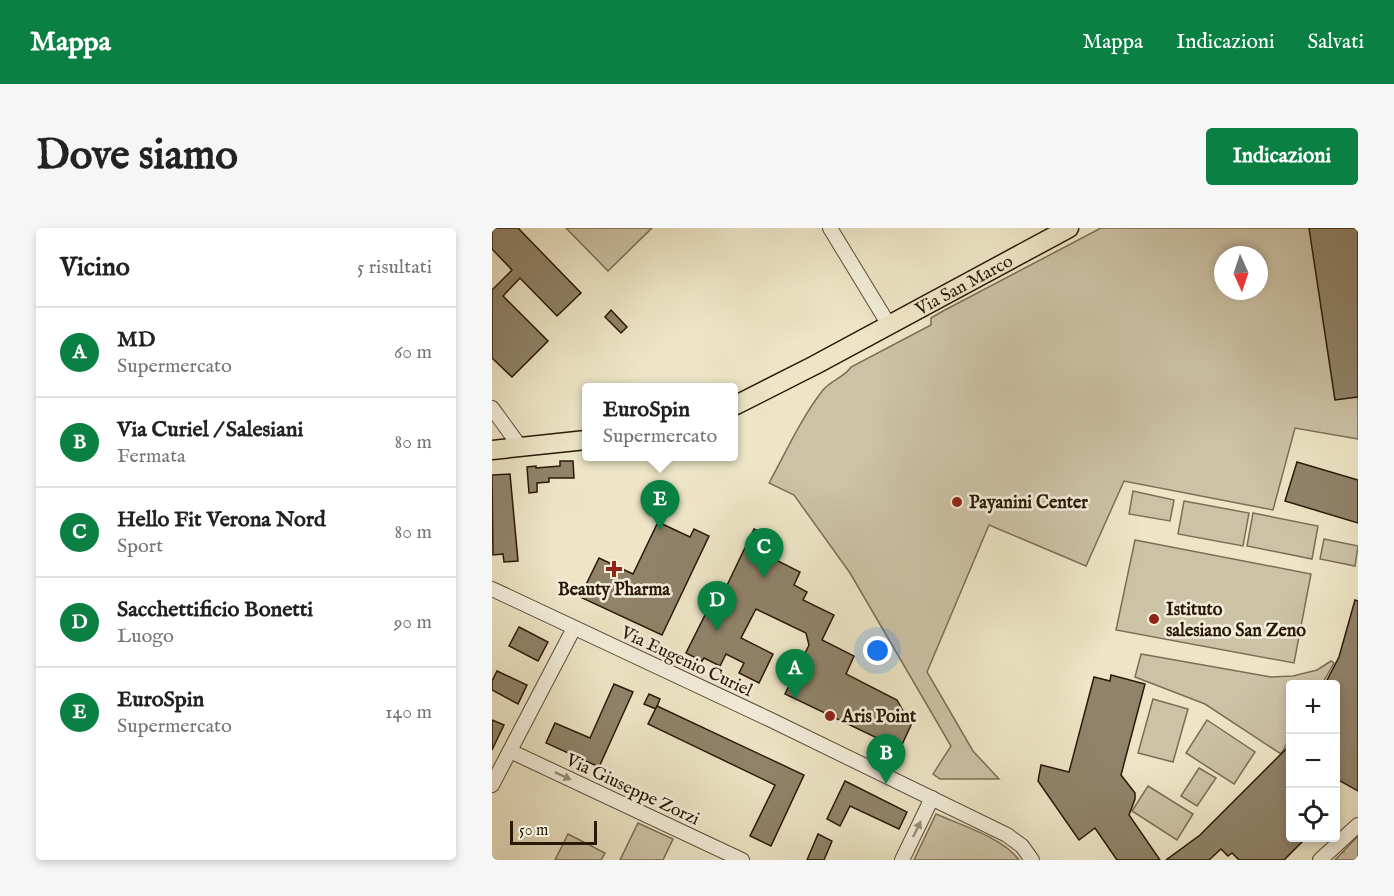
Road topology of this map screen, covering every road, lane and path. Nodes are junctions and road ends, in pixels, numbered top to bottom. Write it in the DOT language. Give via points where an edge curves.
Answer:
graph roads {
  1 [pos="830,228"];
  2 [pos="1069,228"];
  3 [pos="889,325"];
  4 [pos="738,404"];
  5 [pos="492,408"];
  6 [pos="582,440"];
  7 [pos="516,447"];
  8 [pos="492,450"];
  9 [pos="492,590"];
  10 [pos="574,628"];
  11 [pos="510,751"];
  12 [pos="492,785"];
  13 [pos="932,798"];
  14 [pos="1358,825"];
  15 [pos="742,860"];
  16 [pos="902,860"];
  17 [pos="1032,860"];
  18 [pos="1320,860"];
  1 -- 3 [label="street"];
  2 -- 3 [label="main road, Via San Marco"];
  3 -- 4 [label="main road, Via San Marco"];
  5 -- 7 [label="street" via="516,441"];
  6 -- 7 [label="main road"];
  7 -- 8 [label="main road"];
  9 -- 10 [label="street, Via Eugenio Curiel"];
  10 -- 11 [label="street"];
  10 -- 13 [label="street, Via Eugenio Curiel"];
  11 -- 12 [label="street"];
  11 -- 15 [label="street, Via Giuseppe Zorzi, one-way"];
  16 -- 13 [label="street, one-way"];
  13 -- 17 [label="street, Via Eugenio Curiel" via="1008,835"];
  14 -- 18 [label="street"];
}
